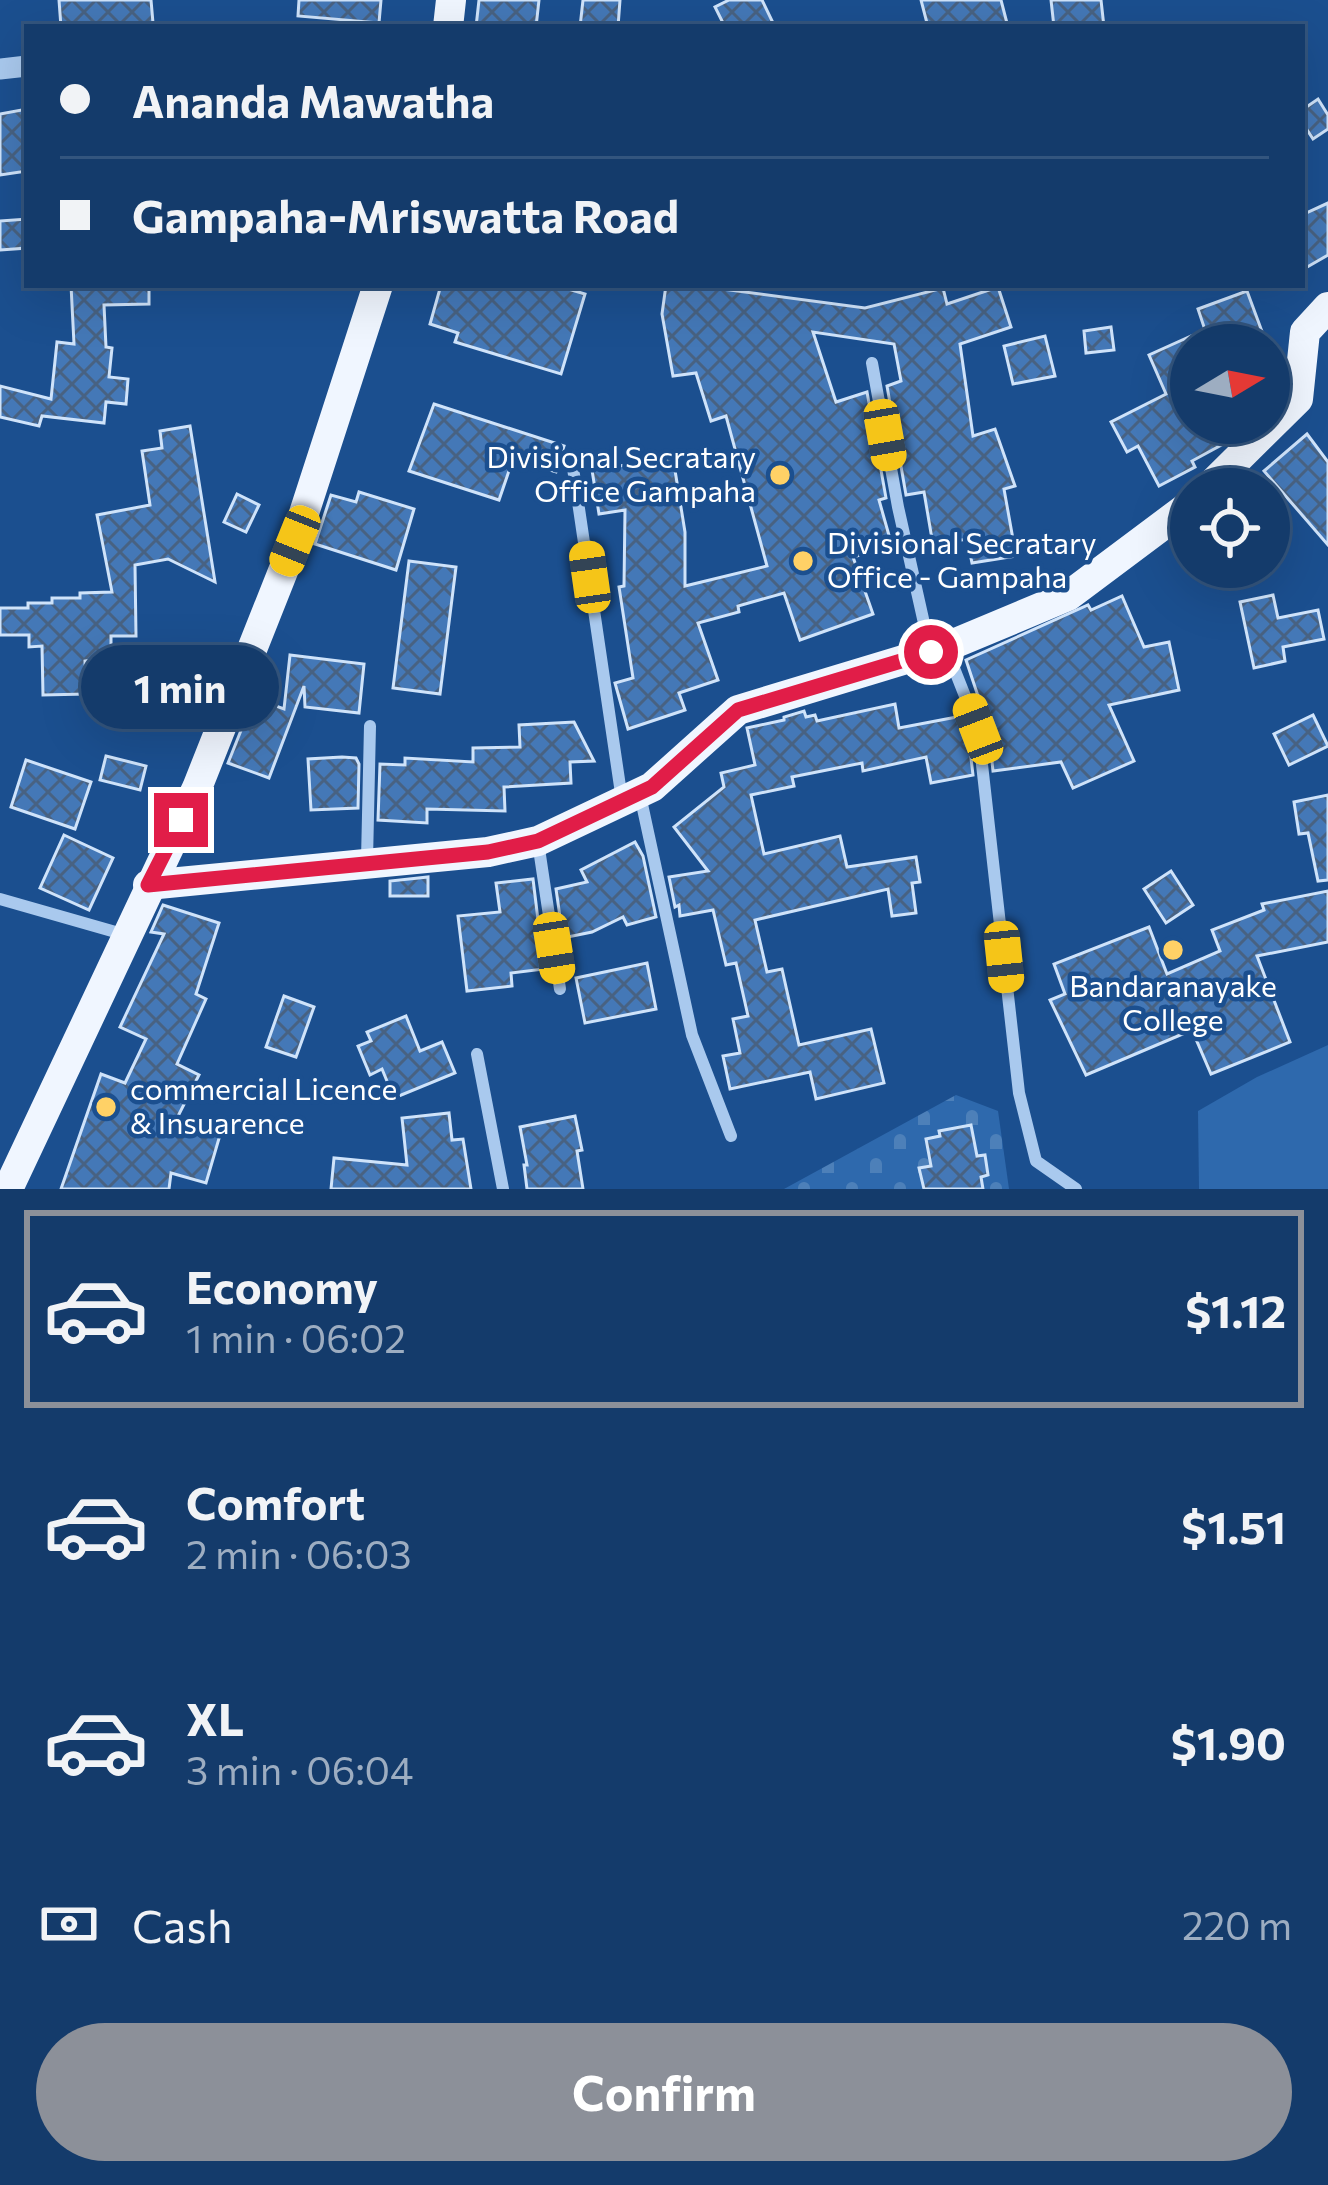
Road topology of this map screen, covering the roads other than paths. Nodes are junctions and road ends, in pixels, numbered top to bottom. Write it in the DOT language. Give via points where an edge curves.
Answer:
graph roads {
  1 [pos="377,288"];
  2 [pos="1328,308"];
  3 [pos="872,363"];
  4 [pos="573,468"];
  5 [pos="1228,468"];
  6 [pos="1170,520"];
  7 [pos="938,649"];
  8 [pos="370,726"];
  9 [pos="631,798"];
  10 [pos="538,841"];
  11 [pos="367,861"];
  12 [pos="148,885"];
  13 [pos="0,899"];
  14 [pos="126,935"];
  15 [pos="560,989"];
  16 [pos="477,1054"];
  17 [pos="731,1136"];
  18 [pos="8,1189"];
  19 [pos="503,1189"];
  20 [pos="1076,1189"];
  1 -- 12 [label="main road" via="295,541 197,788"];
  2 -- 5 [label="main road" via="1305,332 1298,399"];
  3 -- 7 [label="street" via="898,507"];
  4 -- 9 [label="street"];
  6 -- 7 [label="main road" via="1068,596"];
  7 -- 9 [label="main road" via="738,710"];
  7 -- 20 [label="street" via="978,729 1018,1094 1036,1161"];
  8 -- 11 [label="street"];
  9 -- 10 [label="main road"];
  9 -- 17 [label="street" via="692,1035"];
  10 -- 11 [label="main road"];
  10 -- 15 [label="street"];
  11 -- 12 [label="main road"];
  12 -- 14 [label="main road"];
  13 -- 14 [label="street"];
  14 -- 18 [label="main road"];
  16 -- 19 [label="street"];
}
